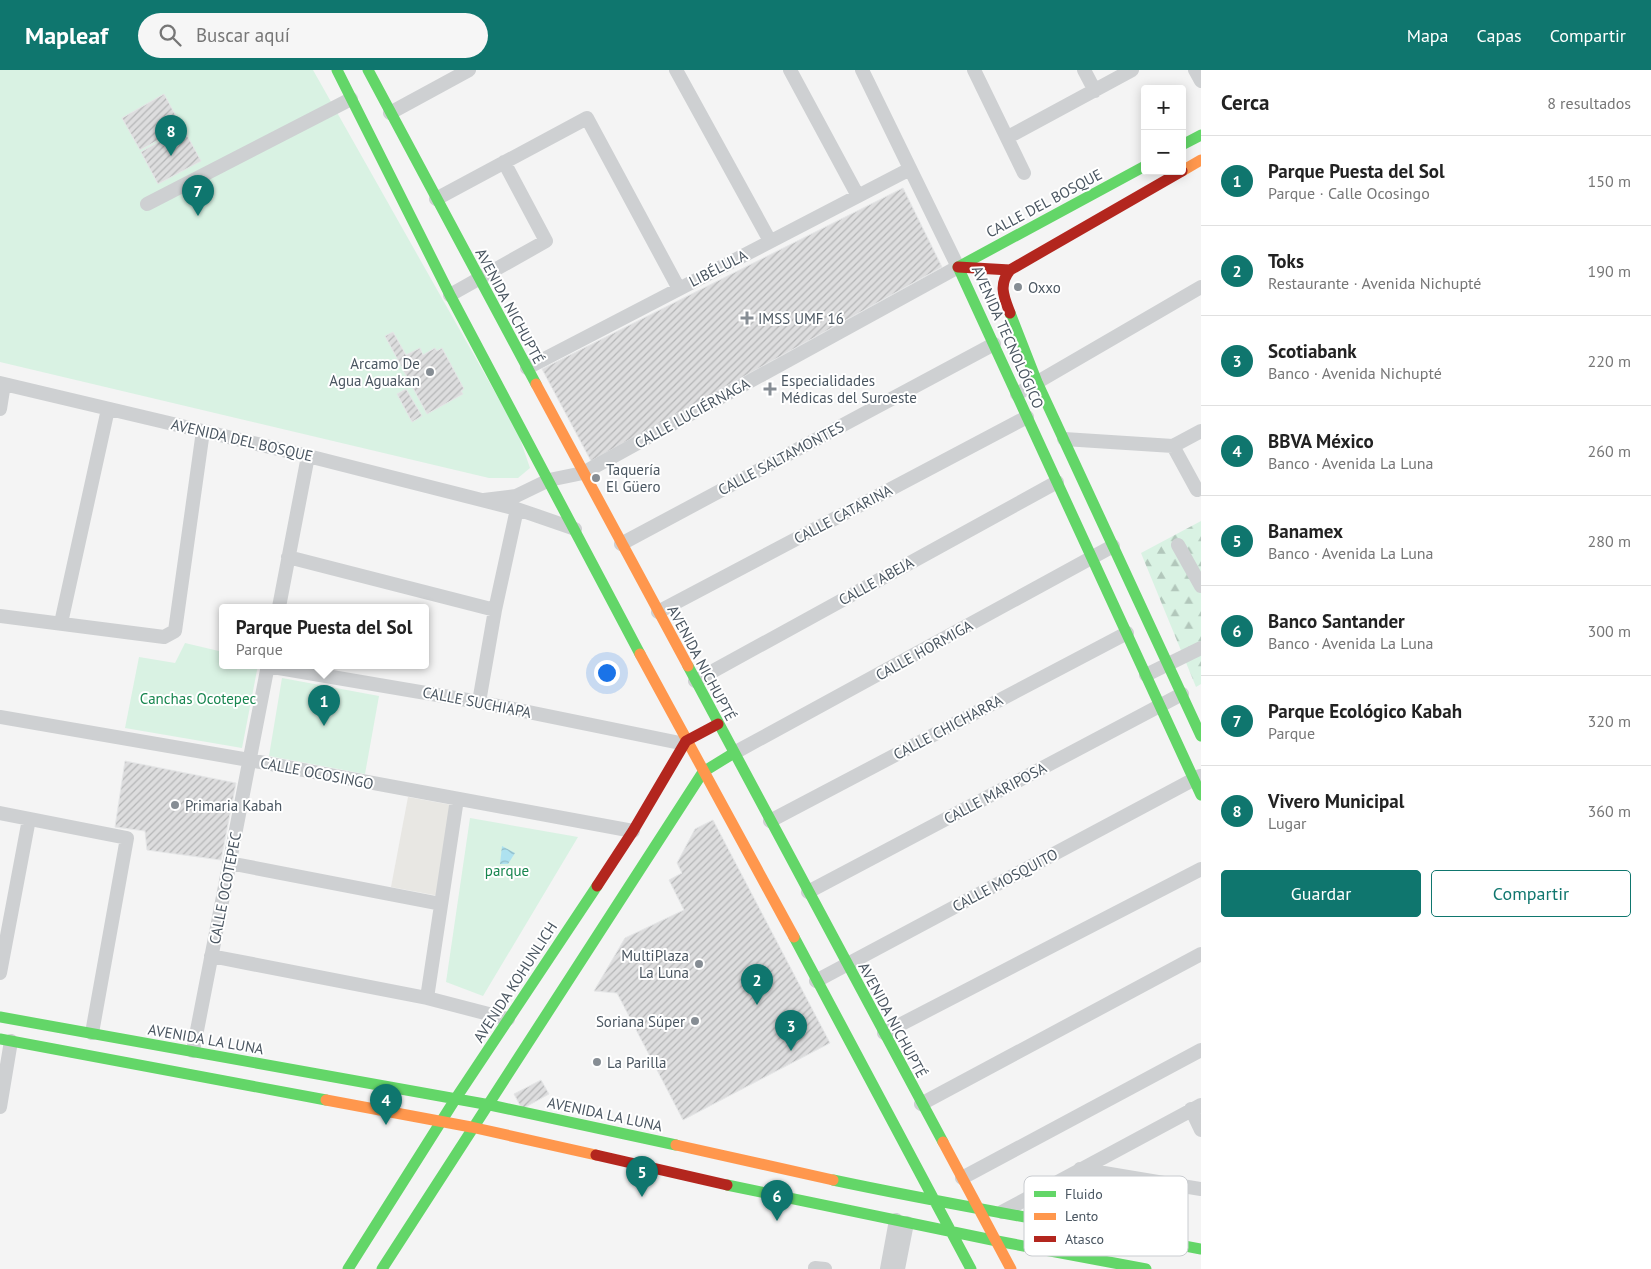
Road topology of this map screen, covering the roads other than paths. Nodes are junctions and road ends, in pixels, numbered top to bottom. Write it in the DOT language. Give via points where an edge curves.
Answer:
graph roads {
  1 [pos="336,70"];
  2 [pos="368,70"];
  3 [pos="469,70"];
  4 [pos="676,70"];
  5 [pos="790,70"];
  6 [pos="862,70"];
  7 [pos="974,70"];
  8 [pos="1084,70"];
  9 [pos="1132,70"];
  10 [pos="1195,70"];
  11 [pos="1201,81"];
  12 [pos="1095,91"];
  13 [pos="351,99"];
  14 [pos="390,113"];
  15 [pos="1201,135"];
  16 [pos="1008,137"];
  17 [pos="1186,143"];
  18 [pos="1201,160"];
  19 [pos="504,162"];
  20 [pos="1141,168"];
  21 [pos="910,169"];
  22 [pos="1186,169"];
  23 [pos="1024,173"];
  24 [pos="1175,175"];
  25 [pos="858,196"];
  26 [pos="436,199"];
  27 [pos="147,204"];
  28 [pos="770,241"];
  29 [pos="958,267"];
  30 [pos="1010,270"];
  31 [pos="479,280"];
  32 [pos="1201,287"];
  33 [pos="679,289"];
  34 [pos="450,295"];
  35 [pos="994,344"];
  36 [pos="526,368"];
  37 [pos="1037,382"];
  38 [pos="2,384"];
  39 [pos="1017,394"];
  40 [pos="0,409"];
  41 [pos="108,409"];
  42 [pos="1027,417"];
  43 [pos="202,431"];
  44 [pos="1201,431"];
  45 [pos="1064,439"];
  46 [pos="1173,446"];
  47 [pos="308,456"];
  48 [pos="583,473"];
  49 [pos="549,480"];
  50 [pos="1057,482"];
  51 [pos="1197,490"];
  52 [pos="484,500"];
  53 [pos="517,509"];
  54 [pos="575,529"];
  55 [pos="621,544"];
  56 [pos="1178,545"];
  57 [pos="1113,546"];
  58 [pos="288,557"];
  59 [pos="1092,558"];
  60 [pos="1201,586"];
  61 [pos="280,604"];
  62 [pos="495,610"];
  63 [pos="658,612"];
  64 [pos="0,616"];
  65 [pos="61,623"];
  66 [pos="1127,633"];
  67 [pos="1201,648"];
  68 [pos="1168,664"];
  69 [pos="266,669"];
  70 [pos="290,669"];
  71 [pos="1146,675"];
  72 [pos="695,681"];
  73 [pos="1182,694"];
  74 [pos="479,702"];
  75 [pos="1160,705"];
  76 [pos="0,717"];
  77 [pos="718,724"];
  78 [pos="1201,736"];
  79 [pos="686,743"];
  80 [pos="734,753"];
  81 [pos="249,760"];
  82 [pos="703,772"];
  83 [pos="1197,777"];
  84 [pos="1201,795"];
  85 [pos="457,799"];
  86 [pos="0,814"];
  87 [pos="29,819"];
  88 [pos="770,821"];
  89 [pos="633,831"];
  90 [pos="229,863"];
  91 [pos="1201,869"];
  92 [pos="808,892"];
  93 [pos="441,904"];
  94 [pos="1201,954"];
  95 [pos="211,956"];
  96 [pos="847,964"];
  97 [pos="562,965"];
  98 [pos="0,973"];
  99 [pos="816,981"];
  100 [pos="428,998"];
  101 [pos="0,1017"];
  102 [pos="508,1019"];
  103 [pos="92,1033"];
  104 [pos="884,1033"];
  105 [pos="6,1040"];
  106 [pos="1201,1050"];
  107 [pos="193,1052"];
  108 [pos="456,1098"];
  109 [pos="490,1104"];
  110 [pos="922,1104"];
  111 [pos="1196,1107"];
  112 [pos="0,1108"];
  113 [pos="441,1122"];
  114 [pos="471,1127"];
  115 [pos="1201,1130"];
  116 [pos="717,1169"];
  117 [pos="1080,1169"];
  118 [pos="1067,1176"];
  119 [pos="1120,1176"];
  120 [pos="962,1178"];
  121 [pos="1188,1188"];
  122 [pos="1201,1190"];
  123 [pos="1024,1200"];
  124 [pos="935,1202"];
  125 [pos="978,1208"];
  126 [pos="1002,1212"];
  127 [pos="1024,1216"];
  128 [pos="901,1221"];
  129 [pos="952,1232"];
  130 [pos="996,1241"];
  131 [pos="1024,1246"];
  132 [pos="1188,1247"];
  133 [pos="1201,1249"];
  134 [pos="1076,1256"];
  135 [pos="348,1269"];
  136 [pos="382,1269"];
  137 [pos="888,1269"];
  138 [pos="898,1269"];
  139 [pos="971,1269"];
  140 [pos="1011,1269"];
  141 [pos="1146,1269"];
  1 -- 13 [label="main road"];
  2 -- 14 [label="main road, AVENIDA NICHUPTÉ"];
  3 -- 14 [label="street"];
  4 -- 28 [label="street"];
  5 -- 25 [label="street"];
  6 -- 21 [label="street"];
  7 -- 16 [label="street"];
  8 -- 12 [label="street"];
  9 -- 12 [label="street"];
  10 -- 11 [label="street"];
  12 -- 16 [label="street"];
  13 -- 27 [label="street"];
  13 -- 34 [label="main road"];
  14 -- 26 [label="main road, AVENIDA NICHUPTÉ"];
  15 -- 17 [label="main road"];
  16 -- 23 [label="street"];
  18 -- 22 [label="main road"];
  19 -- 26 [label="street"];
  19 -- 31 [label="street" via="546,241"];
  19 -- 33 [label="street" via="587,118"];
  20 -- 29 [label="main road, CALLE DEL BOSQUE"];
  21 -- 25 [label="street, LIBÉLULA"];
  21 -- 29 [label="street"];
  24 -- 30 [label="main road"];
  25 -- 28 [label="street, LIBÉLULA"];
  26 -- 31 [label="main road, AVENIDA NICHUPTÉ"];
  28 -- 33 [label="street, LIBÉLULA"];
  29 -- 30 [label="main road, AVENIDA TECNOLÓGICO"];
  29 -- 35 [label="main road, AVENIDA TECNOLÓGICO"];
  29 -- 48 [label="street, CALLE LUCIÉRNAGA"];
  30 -- 37 [label="main road, AVENIDA TECNOLÓGICO" via="1002,282 1003,295"];
  31 -- 34 [label="street"];
  31 -- 36 [label="main road, AVENIDA NICHUPTÉ"];
  32 -- 37 [label="street"];
  33 -- 36 [label="street, LIBÉLULA"];
  34 -- 49 [label="main road"];
  35 -- 39 [label="main road, AVENIDA TECNOLÓGICO"];
  35 -- 55 [label="street, CALLE SALTAMONTES"];
  36 -- 48 [label="main road, AVENIDA NICHUPTÉ"];
  37 -- 39 [label="street"];
  37 -- 45 [label="main road, AVENIDA TECNOLÓGICO"];
  38 -- 40 [label="street"];
  38 -- 41 [label="street, AVENIDA DEL BOSQUE"];
  39 -- 42 [label="main road, AVENIDA TECNOLÓGICO"];
  41 -- 43 [label="street, AVENIDA DEL BOSQUE"];
  41 -- 65 [label="street"];
  42 -- 50 [label="main road, AVENIDA TECNOLÓGICO"];
  42 -- 63 [label="street, CALLE CATARINA"];
  43 -- 47 [label="street, AVENIDA DEL BOSQUE"];
  43 -- 65 [label="street" via="175,631 164,637"];
  44 -- 46 [label="street"];
  45 -- 46 [label="street"];
  45 -- 57 [label="main road, AVENIDA TECNOLÓGICO"];
  46 -- 51 [label="street"];
  47 -- 52 [label="street, AVENIDA DEL BOSQUE"];
  47 -- 58 [label="street"];
  48 -- 49 [label="street, AVENIDA DEL BOSQUE"];
  48 -- 55 [label="main road, AVENIDA NICHUPTÉ"];
  49 -- 52 [label="street, AVENIDA DEL BOSQUE" via="516,496"];
  49 -- 54 [label="main road"];
  50 -- 59 [label="main road, AVENIDA TECNOLÓGICO"];
  50 -- 72 [label="street, CALLE ABEJA"];
  52 -- 53 [label="street, AVENIDA DEL BOSQUE"];
  53 -- 54 [label="street, AVENIDA DEL BOSQUE"];
  53 -- 62 [label="street"];
  54 -- 79 [label="main road"];
  55 -- 63 [label="main road, AVENIDA NICHUPTÉ"];
  56 -- 60 [label="street"];
  57 -- 59 [label="street, CALLE HORMIGA"];
  57 -- 68 [label="main road, AVENIDA TECNOLÓGICO"];
  58 -- 61 [label="street"];
  58 -- 62 [label="street"];
  59 -- 66 [label="main road, AVENIDA TECNOLÓGICO"];
  59 -- 80 [label="street, CALLE HORMIGA"];
  62 -- 74 [label="street"];
  63 -- 72 [label="main road, AVENIDA NICHUPTÉ"];
  64 -- 65 [label="street"];
  66 -- 71 [label="main road, AVENIDA TECNOLÓGICO"];
  66 -- 88 [label="street, CALLE CHICHARRA"];
  67 -- 68 [label="street"];
  68 -- 71 [label="street"];
  68 -- 73 [label="main road, AVENIDA TECNOLÓGICO"];
  69 -- 81 [label="street, CALLE OCOTEPEC"];
  70 -- 74 [label="street, CALLE SUCHIAPA"];
  71 -- 75 [label="main road, AVENIDA TECNOLÓGICO"];
  72 -- 77 [label="main road, AVENIDA NICHUPTÉ"];
  73 -- 75 [label="street, CALLE MARIPOSA"];
  73 -- 78 [label="main road, AVENIDA TECNOLÓGICO"];
  74 -- 79 [label="street, CALLE SUCHIAPA"];
  75 -- 83 [label="main road, AVENIDA TECNOLÓGICO"];
  75 -- 92 [label="street, CALLE MARIPOSA"];
  76 -- 81 [label="street, CALLE OCOSINGO"];
  77 -- 79 [label="main road, AVENIDA KOHUNLICH"];
  77 -- 80 [label="main road, AVENIDA NICHUPTÉ"];
  79 -- 82 [label="main road"];
  79 -- 89 [label="main road, AVENIDA KOHUNLICH"];
  80 -- 82 [label="main road, AVENIDA KOHUNLICH"];
  80 -- 88 [label="main road, AVENIDA NICHUPTÉ"];
  81 -- 85 [label="street, CALLE OCOSINGO"];
  81 -- 90 [label="street, CALLE OCOTEPEC"];
  82 -- 97 [label="main road, AVENIDA KOHUNLICH"];
  82 -- 99 [label="main road"];
  83 -- 84 [label="main road, AVENIDA TECNOLÓGICO"];
  83 -- 96 [label="street, CALLE MOSQUITO"];
  85 -- 89 [label="street, CALLE OCOSINGO"];
  85 -- 93 [label="street"];
  86 -- 87 [label="street"];
  87 -- 98 [label="street"];
  87 -- 103 [label="street" via="126,838"];
  88 -- 92 [label="main road, AVENIDA NICHUPTÉ"];
  89 -- 97 [label="main road, AVENIDA KOHUNLICH"];
  90 -- 93 [label="street"];
  90 -- 95 [label="street, CALLE OCOTEPEC"];
  91 -- 104 [label="street"];
  92 -- 96 [label="main road, AVENIDA NICHUPTÉ"];
  93 -- 100 [label="street"];
  94 -- 110 [label="street"];
  95 -- 100 [label="street"];
  95 -- 107 [label="street, CALLE OCOTEPEC"];
  96 -- 99 [label="street, CALLE MOSQUITO"];
  96 -- 104 [label="main road, AVENIDA NICHUPTÉ"];
  97 -- 102 [label="main road, AVENIDA KOHUNLICH"];
  97 -- 109 [label="main road, AVENIDA KOHUNLICH"];
  99 -- 124 [label="main road"];
  100 -- 102 [label="street"];
  101 -- 103 [label="main road, AVENIDA LA LUNA"];
  102 -- 108 [label="main road, AVENIDA KOHUNLICH"];
  103 -- 107 [label="main road, AVENIDA LA LUNA"];
  104 -- 110 [label="main road, AVENIDA NICHUPTÉ"];
  105 -- 112 [label="street"];
  105 -- 113 [label="main road, AVENIDA LA LUNA"];
  106 -- 120 [label="street"];
  107 -- 108 [label="main road, AVENIDA LA LUNA"];
  108 -- 109 [label="main road, AVENIDA LA LUNA"];
  108 -- 113 [label="main road, AVENIDA KOHUNLICH"];
  109 -- 114 [label="main road, AVENIDA KOHUNLICH"];
  109 -- 116 [label="main road, AVENIDA LA LUNA"];
  110 -- 120 [label="main road, AVENIDA NICHUPTÉ"];
  111 -- 115 [label="street"];
  111 -- 117 [label="street"];
  113 -- 114 [label="main road, AVENIDA LA LUNA"];
  113 -- 135 [label="main road, AVENIDA KOHUNLICH"];
  114 -- 116 [label="main road, AVENIDA LA LUNA"];
  114 -- 136 [label="main road, AVENIDA KOHUNLICH"];
  116 -- 124 [label="main road, AVENIDA LA LUNA"];
  116 -- 128 [label="main road, AVENIDA LA LUNA"];
  117 -- 118 [label="street"];
  117 -- 119 [label="street"];
  120 -- 125 [label="main road, AVENIDA NICHUPTÉ"];
  121 -- 122 [label="street"];
  123 -- 126 [label="street"];
  124 -- 125 [label="main road, AVENIDA LA LUNA"];
  124 -- 129 [label="main road"];
  125 -- 126 [label="main road, AVENIDA LA LUNA"];
  125 -- 130 [label="main road, AVENIDA NICHUPTÉ"];
  126 -- 127 [label="main road, AVENIDA LA LUNA"];
  128 -- 129 [label="main road, AVENIDA LA LUNA"];
  128 -- 137 [label="street"];
  128 -- 138 [label="street"];
  129 -- 130 [label="main road, AVENIDA LA LUNA"];
  129 -- 139 [label="main road"];
  130 -- 131 [label="main road, AVENIDA LA LUNA"];
  130 -- 140 [label="main road, AVENIDA NICHUPTÉ"];
  132 -- 133 [label="main road, AVENIDA LA LUNA"];
  134 -- 141 [label="main road, AVENIDA LA LUNA"];
}
